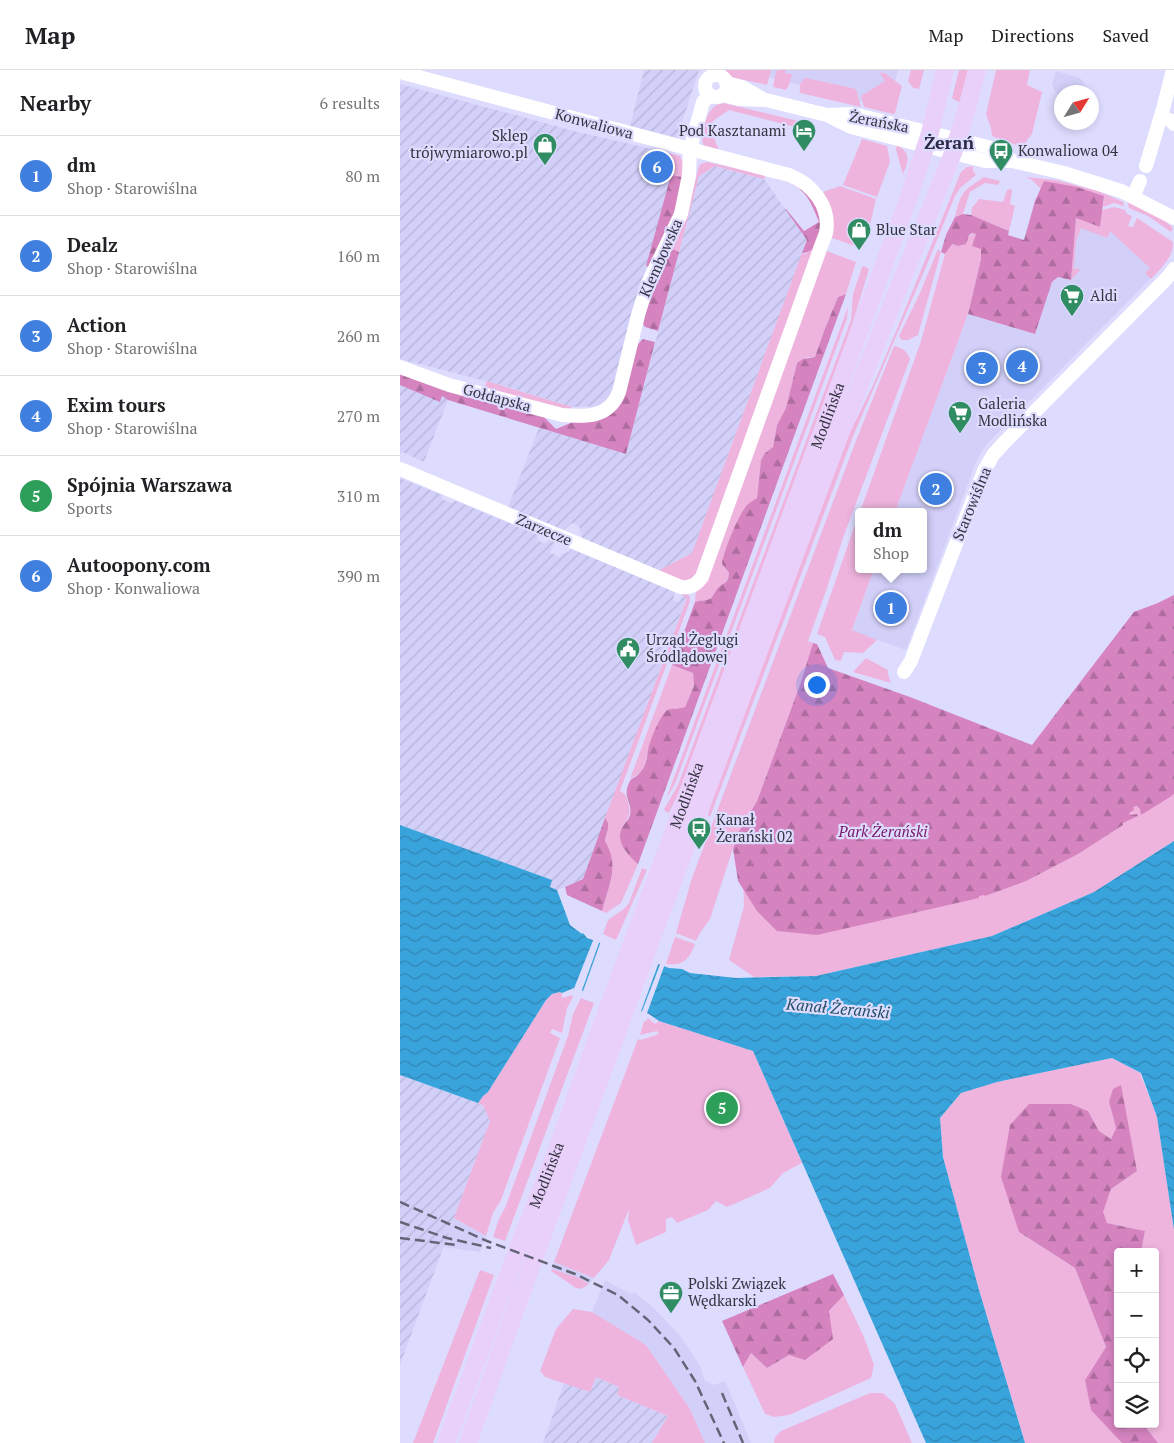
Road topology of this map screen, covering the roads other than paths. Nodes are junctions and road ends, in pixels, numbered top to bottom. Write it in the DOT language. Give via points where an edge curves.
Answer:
graph roads {
  1 [pos="945,70"];
  2 [pos="977,70"];
  3 [pos="1173,70"];
  4 [pos="400,72"];
  5 [pos="718,84"];
  6 [pos="1160,117"];
  7 [pos="1174,124"];
  8 [pos="928,139"];
  9 [pos="955,146"];
  10 [pos="690,150"];
  11 [pos="1146,166"];
  12 [pos="1140,181"];
  13 [pos="1133,197"];
  14 [pos="1173,220"];
  15 [pos="1172,274"];
  16 [pos="400,367"];
  17 [pos="597,414"];
  18 [pos="400,469"];
  19 [pos="689,587"];
  20 [pos="904,672"];
  21 [pos="639,948"];
  22 [pos="616,1011"];
  23 [pos="446,1443"];
  24 [pos="468,1443"];
  1 -- 8 [label="main road, Modlińska"];
  2 -- 9 [label="main road, Modlińska"];
  3 -- 6 [label="street"];
  4 -- 10 [label="street, Konwaliowa"];
  5 -- 8 [label="street, Żerańska" via="739,99 766,100 827,115 853,114"];
  5 -- 10 [label="street, Klembowska" via="703,102"];
  6 -- 7 [label="street"];
  6 -- 11 [label="street"];
  8 -- 9 [label="street"];
  8 -- 21 [label="main road, Modlińska"];
  9 -- 13 [label="street" via="988,147 1012,161 1064,173"];
  9 -- 21 [label="main road, Modlińska"];
  10 -- 17 [label="street, Klembowska" via="681,214 646,290 616,401"];
  10 -- 19 [label="street, Konwaliowa" via="799,179 816,194 825,211 826,232 702,577"];
  12 -- 13 [label="street"];
  13 -- 14 [label="street"];
  15 -- 20 [label="street, Starowiślna" via="993,455"];
  16 -- 17 [label="street, Gołdapska" via="449,385 562,415 580,417"];
  18 -- 19 [label="street, Zarzecze" via="681,587"];
  21 -- 22 [label="main road, Modlińska"];
  22 -- 23 [label="main road, Modlińska" via="519,1246"];
  22 -- 24 [label="main road, Modlińska" via="536,1253"];
}
